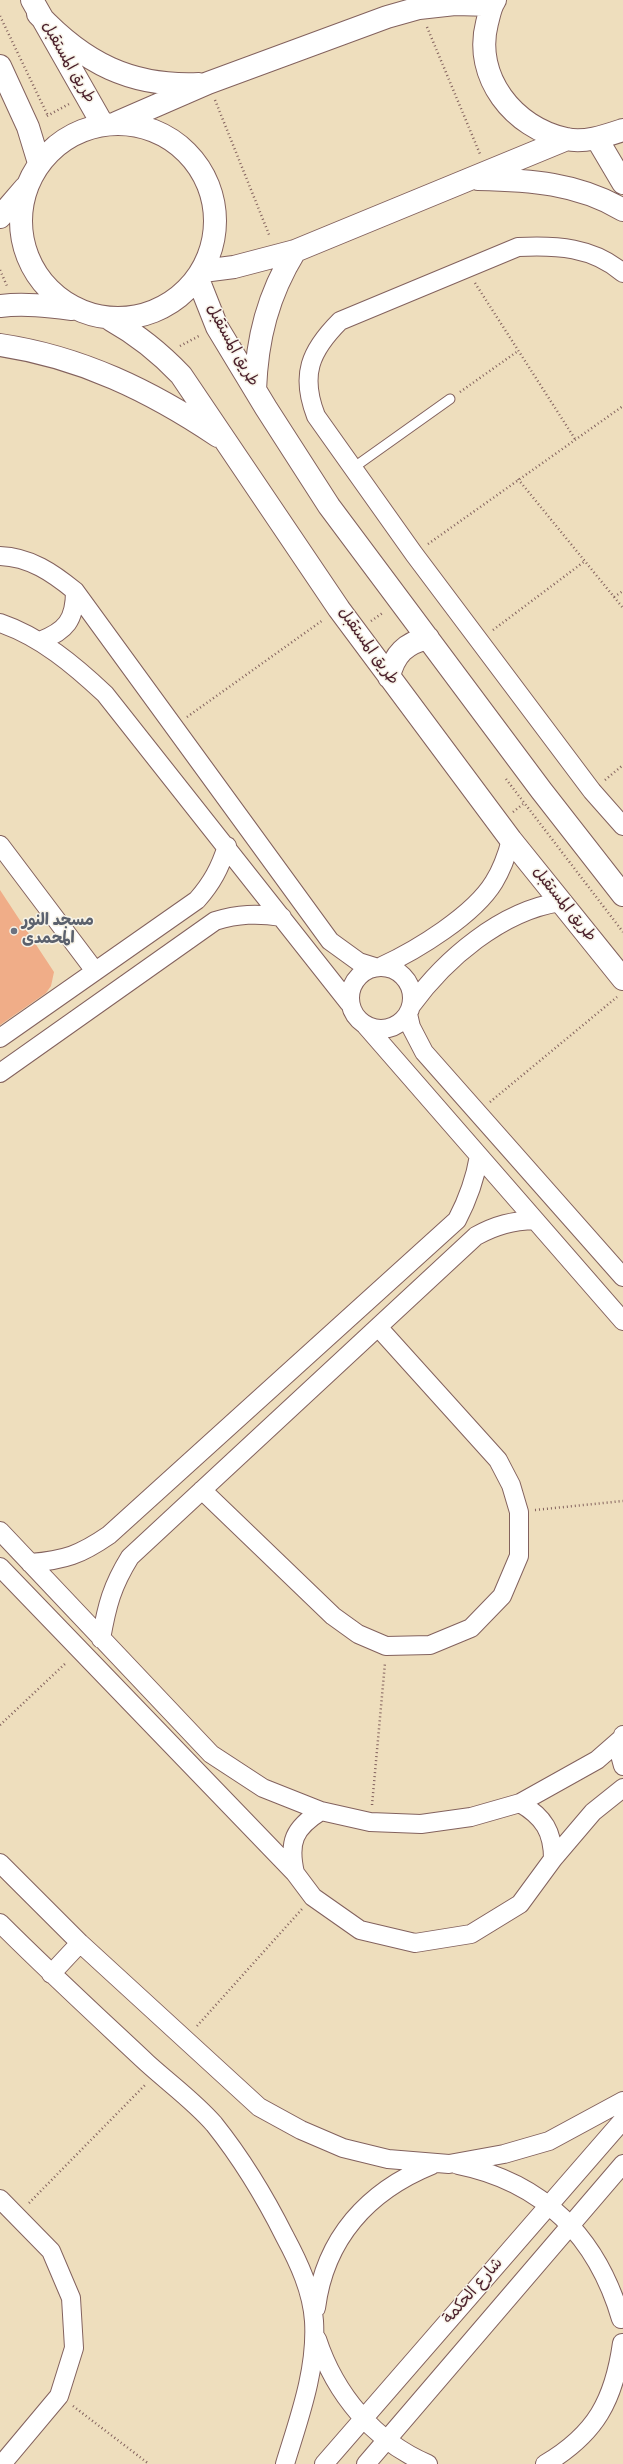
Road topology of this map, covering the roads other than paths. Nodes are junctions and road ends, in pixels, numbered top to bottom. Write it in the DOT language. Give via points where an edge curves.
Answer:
graph roads {
  1 [pos="390,0"];
  2 [pos="493,2"];
  3 [pos="35,7"];
  4 [pos="367,24"];
  5 [pos="0,66"];
  6 [pos="208,83"];
  7 [pos="108,124"];
  8 [pos="623,130"];
  9 [pos="567,139"];
  10 [pos="597,139"];
  11 [pos="40,163"];
  12 [pos="478,175"];
  13 [pos="623,183"];
  14 [pos="27,186"];
  15 [pos="623,210"];
  16 [pos="0,217"];
  17 [pos="286,253"];
  18 [pos="623,273"];
  19 [pos="200,275"];
  20 [pos="0,306"];
  21 [pos="78,310"];
  22 [pos="111,320"];
  23 [pos="0,345"];
  24 [pos="255,390"];
  25 [pos="450,399"];
  26 [pos="223,439"];
  27 [pos="353,468"];
  28 [pos="0,556"];
  29 [pos="75,591"];
  30 [pos="0,623"];
  31 [pos="428,638"];
  32 [pos="40,642"];
  33 [pos="389,677"];
  34 [pos="509,820"];
  35 [pos="623,826"];
  36 [pos="0,845"];
  37 [pos="227,846"];
  38 [pos="623,895"];
  39 [pos="560,902"];
  40 [pos="282,917"];
  41 [pos="379,967"];
  42 [pos="95,972"];
  43 [pos="623,979"];
  44 [pos="349,1003"];
  45 [pos="410,1010"];
  46 [pos="366,1026"];
  47 [pos="0,1038"];
  48 [pos="0,1073"];
  49 [pos="479,1156"];
  50 [pos="535,1220"];
  51 [pos="623,1277"];
  52 [pos="623,1321"];
  53 [pos="378,1327"];
  54 [pos="267,1392"];
  55 [pos="286,1412"];
  56 [pos="202,1490"];
  57 [pos="132,1514"];
  58 [pos="0,1531"];
  59 [pos="153,1536"];
  60 [pos="30,1563"];
  61 [pos="0,1567"];
  62 [pos="101,1639"];
  63 [pos="622,1737"];
  64 [pos="623,1766"];
  65 [pos="623,1788"];
  66 [pos="520,1803"];
  67 [pos="321,1812"];
  68 [pos="553,1859"];
  69 [pos="0,1863"];
  70 [pos="295,1873"];
  71 [pos="0,1923"];
  72 [pos="80,1943"];
  73 [pos="51,1974"];
  74 [pos="623,2101"];
  75 [pos="623,2120"];
  76 [pos="442,2164"];
  77 [pos="623,2164"];
  78 [pos="0,2199"];
  79 [pos="550,2206"];
  80 [pos="571,2225"];
  81 [pos="622,2312"];
  82 [pos="314,2325"];
  83 [pos="623,2345"];
  84 [pos="364,2419"];
  85 [pos="387,2440"];
  86 [pos="2,2464"];
  87 [pos="285,2464"];
  88 [pos="324,2464"];
  89 [pos="366,2464"];
  90 [pos="428,2464"];
  91 [pos="545,2464"];
  1 -- 4 [label="main road"];
  2 -- 4 [label="main road" via="419,8"];
  2 -- 9 [label="main road" via="485,34 486,63 496,90 515,114 539,131"];
  3 -- 6 [label="main road" via="60,37 86,56 114,71 144,80 176,85"];
  3 -- 7 [label="main road, طريق المستقبل" via="85,95"];
  4 -- 6 [label="main road"];
  5 -- 11 [label="main road" via="28,127"];
  6 -- 7 [label="main road"];
  7 -- 11 [label="main road" via="73,135 57,145"];
  7 -- 19 [label="main road" via="140,126 165,135 186,151 203,171 213,195 216,221 213,247"];
  8 -- 10 [label="main road"];
  9 -- 10 [label="main road"];
  9 -- 12 [label="main road"];
  10 -- 13 [label="main road"];
  11 -- 14 [label="main road"];
  12 -- 15 [label="main road" via="531,180 573,188"];
  12 -- 17 [label="main road"];
  14 -- 16 [label="main road"];
  14 -- 21 [label="main road" via="21,210 21,228 28,258 40,280 57,297"];
  17 -- 19 [label="main road"];
  17 -- 24 [label="main road" via="266,309 256,361"];
  18 -- 27 [label="street" via="596,254 571,248 518,247 340,321 313,353 308,378 309,398 316,416"];
  19 -- 22 [label="main road" via="180,297 160,310 136,317"];
  19 -- 24 [label="main road, طريق المستقبل" via="218,327"];
  20 -- 21 [label="main road" via="45,306"];
  21 -- 22 [label="main road"];
  22 -- 26 [label="main road, طريق المستقبل" via="138,335 162,354 198,398"];
  23 -- 26 [label="main road" via="60,358 128,383 160,399"];
  24 -- 31 [label="main road, طريق المستقبل" via="329,506"];
  25 -- 27 [label="lane"];
  26 -- 33 [label="main road, طريق المستقبل" via="339,609"];
  27 -- 35 [label="street" via="414,554 592,791"];
  28 -- 29 [label="street" via="32,562 55,574"];
  29 -- 32 [label="street" via="75,608 68,624 56,635"];
  29 -- 41 [label="street" via="330,941 358,962"];
  30 -- 32 [label="street"];
  31 -- 33 [label="main road" via="405,647 392,665"];
  31 -- 38 [label="main road, طريق المستقبل"];
  32 -- 37 [label="street" via="74,666 106,694"];
  33 -- 34 [label="main road, طريق المستقبل"];
  34 -- 39 [label="main road, طريق المستقبل"];
  34 -- 41 [label="street" via="505,861 493,883 478,902 409,954"];
  36 -- 42 [label="street"];
  37 -- 40 [label="street"];
  37 -- 42 [label="street" via="221,866 211,884 197,900"];
  39 -- 43 [label="main road, طريق المستقبل"];
  39 -- 45 [label="street" via="517,914 496,926 429,981"];
  40 -- 44 [label="street"];
  40 -- 48 [label="street" via="259,913 236,915 215,921"];
  41 -- 44 [label="street" via="364,972 355,980 350,991"];
  41 -- 45 [label="street" via="396,970 406,980 412,992"];
  42 -- 47 [label="street"];
  44 -- 46 [label="street" via="355,1017"];
  45 -- 46 [label="street" via="400,1023 390,1028 377,1029"];
  45 -- 51 [label="street" via="411,1027 424,1052 476,1114"];
  46 -- 49 [label="street"];
  49 -- 50 [label="street"];
  49 -- 54 [label="street" via="468,1200 457,1220"];
  50 -- 52 [label="street"];
  50 -- 53 [label="street" via="514,1221 494,1226 476,1236"];
  53 -- 55 [label="street"];
  53 -- 56 [label="street" via="498,1460 511,1485 519,1512 519,1556 502,1596 471,1628 430,1645 386,1646 358,1634 333,1616"];
  54 -- 55 [label="street"];
  54 -- 57 [label="street"];
  55 -- 56 [label="street"];
  56 -- 59 [label="street"];
  57 -- 59 [label="street"];
  57 -- 60 [label="street" via="109,1535 85,1551 58,1560"];
  58 -- 60 [label="street"];
  59 -- 62 [label="street" via="130,1557 115,1582 106,1609"];
  60 -- 62 [label="street"];
  61 -- 70 [label="street"];
  62 -- 67 [label="street" via="211,1754 263,1788"];
  63 -- 64 [label="street" via="619,1751"];
  63 -- 66 [label="street" via="596,1760"];
  65 -- 68 [label="street" via="593,1812"];
  66 -- 67 [label="street" via="471,1818 421,1824 370,1822"];
  66 -- 68 [label="street" via="535,1812 547,1825 553,1841"];
  67 -- 70 [label="street" via="305,1821 294,1837 291,1854"];
  68 -- 70 [label="street" via="520,1904 471,1934 415,1943 360,1930 313,1897"];
  69 -- 72 [label="street"];
  71 -- 73 [label="street"];
  72 -- 73 [label="street"];
  72 -- 76 [label="street" via="258,2106 301,2130 343,2148 388,2159"];
  73 -- 82 [label="street" via="213,2123 258,2185 302,2271"];
  74 -- 76 [label="street" via="549,2141 504,2154"];
  75 -- 79 [label="street, شارع الحكمة"];
  76 -- 79 [label="street" via="476,2169 502,2178 527,2190"];
  76 -- 82 [label="street" via="410,2174 388,2187 368,2203 350,2223 336,2244 325,2268 318,2293"];
  77 -- 80 [label="street, شارع الحكمة"];
  78 -- 86 [label="street" via="51,2251 71,2298 74,2348 59,2396"];
  79 -- 80 [label="street"];
  79 -- 84 [label="street, شارع الحكمة"];
  80 -- 81 [label="street" via="602,2268"];
  80 -- 85 [label="street, شارع الحكمة"];
  81 -- 83 [label="street"];
  82 -- 84 [label="street" via="336,2381"];
  82 -- 87 [label="street" via="314,2358"];
  83 -- 91 [label="street" via="618,2374 606,2405 588,2431 564,2453"];
  84 -- 85 [label="street"];
  84 -- 88 [label="street, شارع الحكمة"];
  85 -- 89 [label="street, شارع الحكمة"];
  85 -- 90 [label="street"];
}
